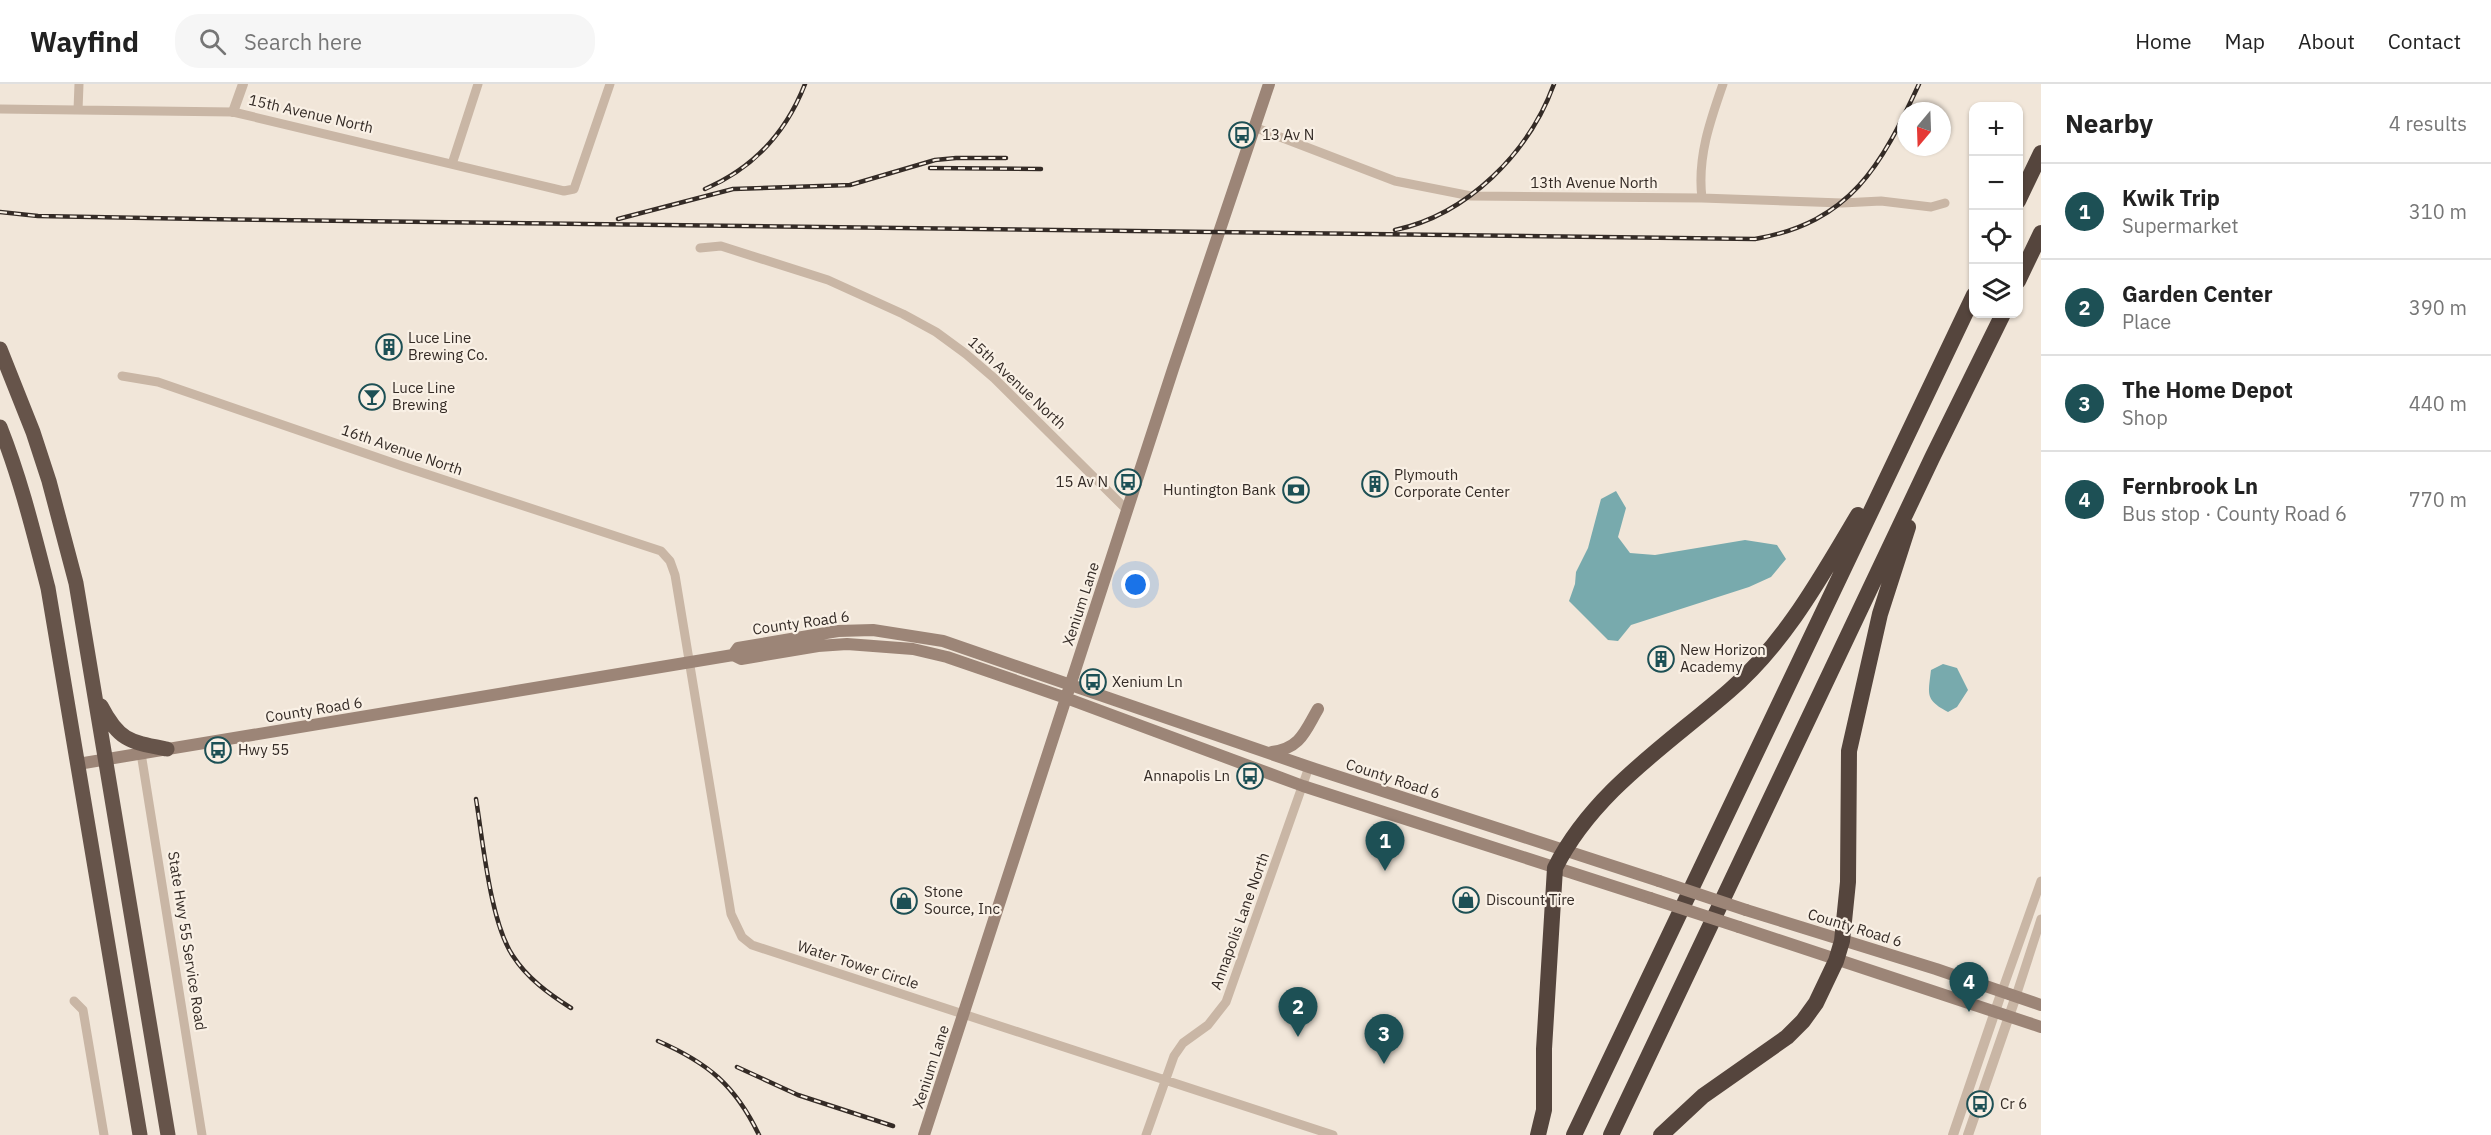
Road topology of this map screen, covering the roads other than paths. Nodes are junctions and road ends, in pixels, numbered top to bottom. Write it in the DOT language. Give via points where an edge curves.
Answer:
graph roads {
  1 [pos="79,84"];
  2 [pos="243,84"];
  3 [pos="478,84"];
  4 [pos="610,84"];
  5 [pos="1269,84"];
  6 [pos="1723,84"];
  7 [pos="0,109"];
  8 [pos="78,110"];
  9 [pos="233,112"];
  10 [pos="1254,128"];
  11 [pos="2041,153"];
  12 [pos="452,164"];
  13 [pos="2023,192"];
  14 [pos="1702,198"];
  15 [pos="1945,203"];
  16 [pos="2041,233"];
  17 [pos="700,248"];
  18 [pos="2023,272"];
  19 [pos="1969,305"];
  20 [pos="2001,318"];
  21 [pos="0,349"];
  22 [pos="0,373"];
  23 [pos="122,376"];
  24 [pos="23,409"];
  25 [pos="0,428"];
  26 [pos="1906,437"];
  27 [pos="1917,489"];
  28 [pos="1127,510"];
  29 [pos="670,561"];
  30 [pos="733,655"];
  31 [pos="689,663"];
  32 [pos="1071,683"];
  33 [pos="95,692"];
  34 [pos="1066,698"];
  35 [pos="1318,709"];
  36 [pos="167,749"];
  37 [pos="1267,752"];
  38 [pos="141,753"];
  39 [pos="106,760"];
  40 [pos="78,764"];
  41 [pos="1309,767"];
  42 [pos="1303,786"];
  43 [pos="1563,851"];
  44 [pos="1555,868"];
  45 [pos="2041,880"];
  46 [pos="2041,919"];
  47 [pos="1842,941"];
  48 [pos="1836,961"];
  49 [pos="2002,991"];
  50 [pos="2016,996"];
  51 [pos="74,1000"];
  52 [pos="2041,1005"];
  53 [pos="1994,1011"];
  54 [pos="963,1015"];
  55 [pos="2009,1015"];
  56 [pos="2041,1027"];
  57 [pos="1164,1081"];
  58 [pos="104,1135"];
  59 [pos="140,1135"];
  60 [pos="168,1135"];
  61 [pos="202,1135"];
  62 [pos="924,1135"];
  63 [pos="1146,1135"];
  64 [pos="1333,1135"];
  65 [pos="1538,1135"];
  66 [pos="1574,1135"];
  67 [pos="1611,1135"];
  68 [pos="1660,1135"];
  69 [pos="1953,1135"];
  70 [pos="1968,1135"];
  1 -- 8 [label="street"];
  2 -- 9 [label="street"];
  3 -- 12 [label="street"];
  4 -- 12 [label="street, 15th Avenue North" via="574,189 555,190"];
  5 -- 10 [label="main road, Xenium Lane"];
  6 -- 14 [label="street" via="1706,136"];
  7 -- 8 [label="street, 15th Avenue North"];
  8 -- 9 [label="street, 15th Avenue North"];
  9 -- 12 [label="street, 15th Avenue North"];
  10 -- 14 [label="street, 13th Avenue North" via="1395,181 1454,194"];
  10 -- 28 [label="main road, Xenium Lane"];
  11 -- 13 [label="highway"];
  14 -- 15 [label="street, 13th Avenue North" via="1881,201 1931,207"];
  16 -- 18 [label="highway"];
  17 -- 28 [label="street, 15th Avenue North" via="722,246 790,266 866,296 936,332 994,378"];
  19 -- 26 [label="highway"];
  20 -- 27 [label="highway"];
  21 -- 24 [label="highway"];
  22 -- 24 [label="highway"];
  23 -- 29 [label="street, 16th Avenue North" via="158,382 661,551"];
  24 -- 33 [label="highway" via="64,532"];
  25 -- 40 [label="highway" via="20,483 48,588"];
  26 -- 43 [label="highway" via="1783,634 1730,690 1648,756 1600,804"];
  26 -- 66 [label="highway"];
  27 -- 47 [label="highway" via="1880,614 1849,751 1848,882"];
  27 -- 67 [label="highway"];
  28 -- 32 [label="main road, Xenium Lane"];
  29 -- 31 [label="street, Water Tower Circle"];
  30 -- 31 [label="main road, County Road 6"];
  30 -- 32 [label="main road, County Road 6" via="738,648 789,638 873,630 943,641"];
  30 -- 34 [label="main road, County Road 6" via="741,659 847,644 913,649 948,657"];
  31 -- 36 [label="main road, County Road 6"];
  31 -- 54 [label="street, Water Tower Circle" via="731,914 742,937 763,951"];
  32 -- 34 [label="main road, Xenium Lane"];
  32 -- 37 [label="main road, County Road 6"];
  33 -- 36 [label="highway" via="107,717 125,739"];
  33 -- 39 [label="highway"];
  34 -- 42 [label="main road, County Road 6"];
  34 -- 54 [label="main road, Xenium Lane"];
  35 -- 37 [label="main road" via="1295,744 1286,750"];
  36 -- 38 [label="main road, County Road 6"];
  37 -- 41 [label="main road, County Road 6"];
  38 -- 39 [label="main road, County Road 6"];
  38 -- 61 [label="street, State Hwy 55 Service Road"];
  39 -- 40 [label="main road, County Road 6"];
  39 -- 60 [label="highway"];
  40 -- 59 [label="highway"];
  41 -- 42 [label="street, Annapolis Lane North"];
  41 -- 43 [label="main road, County Road 6"];
  42 -- 44 [label="main road, County Road 6"];
  42 -- 57 [label="street, Annapolis Lane North" via="1226,1002 1208,1025 1183,1043"];
  43 -- 44 [label="highway"];
  43 -- 47 [label="main road, County Road 6, bridge"];
  44 -- 48 [label="main road, County Road 6, bridge"];
  44 -- 65 [label="highway" via="1544,1110"];
  45 -- 49 [label="street"];
  46 -- 50 [label="street"];
  47 -- 48 [label="highway"];
  47 -- 49 [label="main road, County Road 6"];
  48 -- 53 [label="main road, County Road 6"];
  48 -- 68 [label="highway" via="1816,1003 1787,1037 1703,1096"];
  49 -- 50 [label="main road, County Road 6"];
  49 -- 53 [label="street"];
  50 -- 52 [label="main road, County Road 6"];
  50 -- 55 [label="street"];
  51 -- 58 [label="street" via="82,1010"];
  53 -- 55 [label="main road, County Road 6"];
  53 -- 69 [label="street"];
  54 -- 57 [label="street, Water Tower Circle"];
  54 -- 62 [label="main road, Xenium Lane"];
  55 -- 56 [label="main road, County Road 6"];
  55 -- 70 [label="street"];
  57 -- 63 [label="street, Annapolis Lane North"];
  57 -- 64 [label="street, Water Tower Circle"];
}
